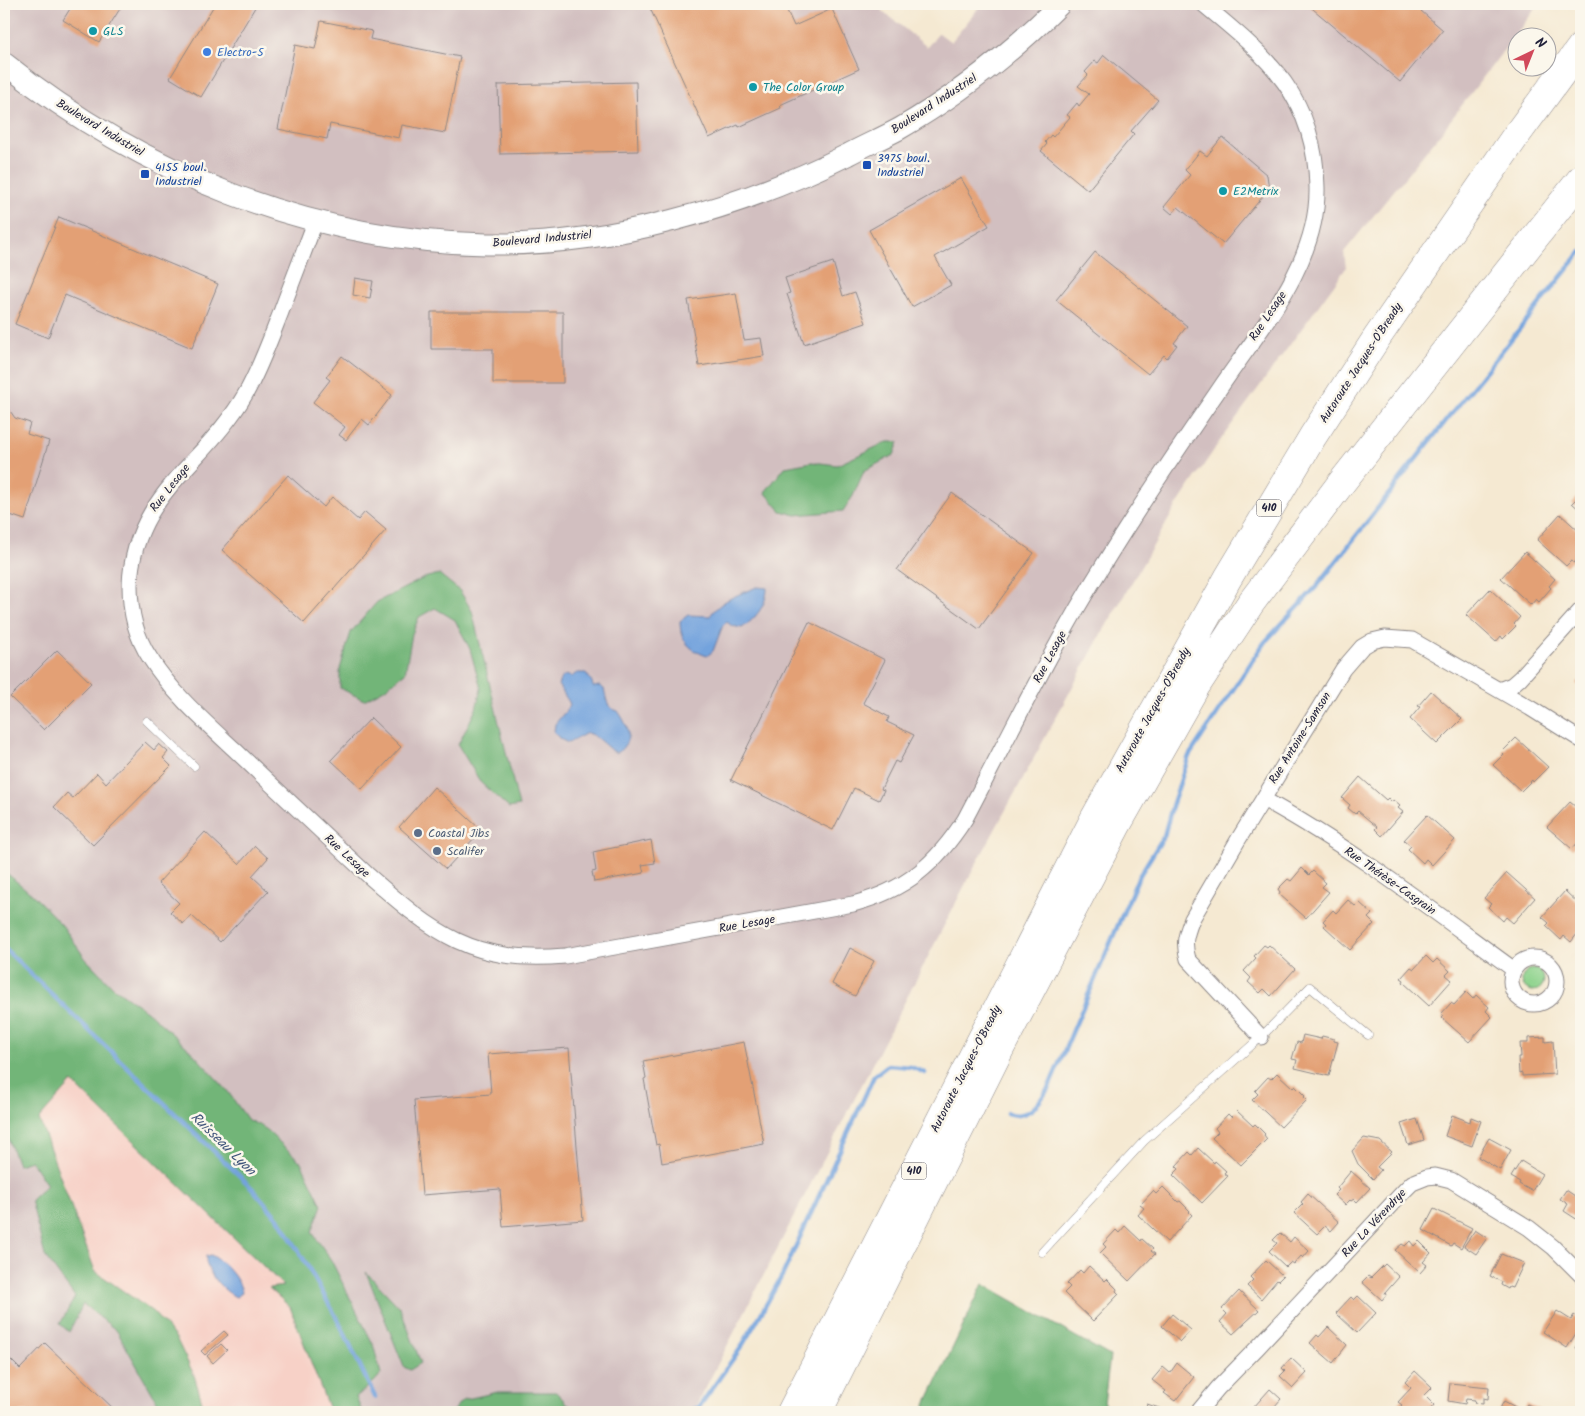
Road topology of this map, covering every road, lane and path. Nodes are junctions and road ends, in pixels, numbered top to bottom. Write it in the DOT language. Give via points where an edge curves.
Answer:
graph roads {
  1 [pos="1060,4"];
  2 [pos="1202,4"];
  3 [pos="1581,47"];
  4 [pos="4,63"];
  5 [pos="1579,182"];
  6 [pos="315,222"];
  7 [pos="1581,610"];
  8 [pos="1499,690"];
  9 [pos="147,721"];
  10 [pos="1581,740"];
  11 [pos="194,766"];
  12 [pos="1263,799"];
  13 [pos="1513,969"];
  14 [pos="1368,1035"];
  15 [pos="1261,1037"];
  16 [pos="1042,1252"];
  17 [pos="1581,1275"];
  18 [pos="848,1352"];
  19 [pos="806,1383"];
  20 [pos="786,1412"];
  21 [pos="791,1412"];
  22 [pos="818,1412"];
  23 [pos="830,1412"];
  24 [pos="1198,1412"];
  1 -- 6 [label="main road, Boulevard Industriel" via="994,64 897,130 801,178 698,214 611,233 553,241 490,244 393,236"];
  2 -- 6 [label="street, Rue Lesage" via="1266,59 1302,110 1314,151 1317,188 1314,224 1303,259 1276,306 1158,478 1105,562 1054,647 954,835 942,851 911,878 892,890 853,904 565,956 526,957 484,952 442,934 396,900 195,712 164,679 139,637 130,596 132,560 143,524 166,490 235,412 258,370"];
  3 -- 19 [label="highway, Autoroute Jacques-O'Bready / 410" via="1385,326 1313,436 1233,569 1094,819"];
  4 -- 6 [label="main road, Boulevard Industriel" via="60,106 120,142 211,186"];
  5 -- 18 [label="highway, Autoroute Jacques-O'Bready / 410" via="1322,509 1250,604 1196,686 1117,825"];
  7 -- 8 [label="street" via="1520,678"];
  8 -- 10 [label="street, Rue Antoine-Samson"];
  8 -- 12 [label="street, Rue Antoine-Samson" via="1412,640 1385,638 1372,641 1362,647 1343,669"];
  9 -- 11 [label="lane"];
  12 -- 13 [label="street, Rue Thérèse-Casgrain" via="1358,858"];
  12 -- 15 [label="street, Rue Antoine-Samson" via="1192,919 1185,947 1188,959 1198,971"];
  14 -- 15 [label="lane" via="1310,987"];
  15 -- 16 [label="lane" via="1144,1141"];
  17 -- 24 [label="street, Rue La Vérendrye" via="1529,1228 1461,1186 1443,1177 1419,1179 1377,1219"];
  18 -- 22 [label="highway, Autoroute Jacques-O'Bready / 410"];
  18 -- 23 [label="highway"];
  19 -- 20 [label="highway"];
  19 -- 21 [label="highway, Autoroute Jacques-O'Bready / 410"];
}
